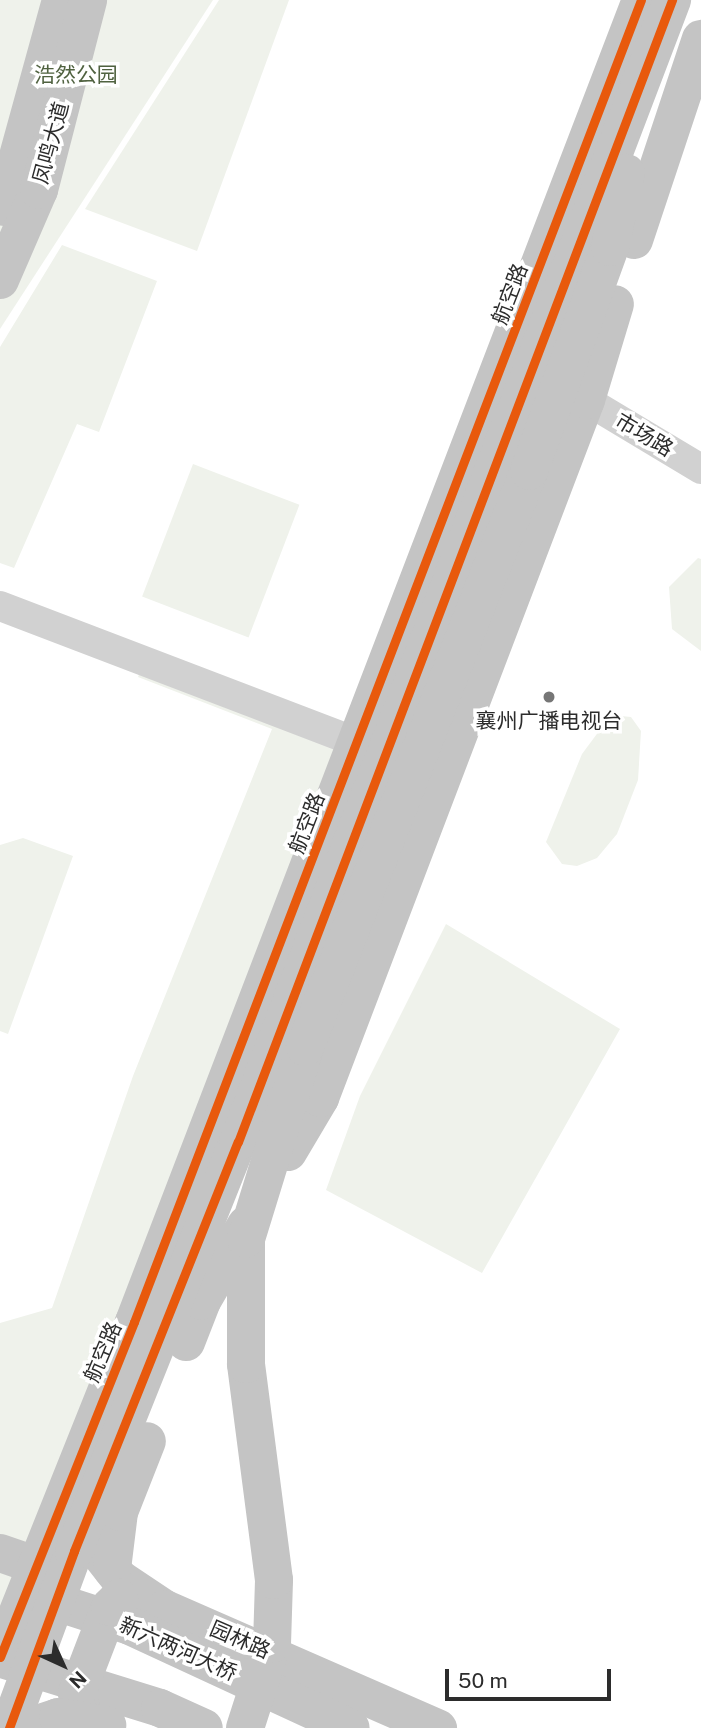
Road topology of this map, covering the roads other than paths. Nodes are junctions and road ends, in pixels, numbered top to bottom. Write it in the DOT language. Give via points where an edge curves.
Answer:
graph roads {
  1 [pos="61,0"];
  2 [pos="88,0"];
  3 [pos="641,0"];
  4 [pos="672,0"];
  5 [pos="701,38"];
  6 [pos="654,45"];
  7 [pos="0,216"];
  8 [pos="0,280"];
  9 [pos="586,400"];
  10 [pos="701,469"];
  11 [pos="0,606"];
  12 [pos="356,742"];
  13 [pos="91,1507"];
  14 [pos="17,1559"];
  15 [pos="112,1569"];
  16 [pos="0,1584"];
  17 [pos="142,1594"];
  18 [pos="0,1658"];
  19 [pos="104,1725"];
  20 [pos="9,1728"];
  21 [pos="25,1728"];
  22 [pos="204,1728"];
  23 [pos="245,1728"];
  24 [pos="351,1728"];
  25 [pos="438,1728"];
  1 -- 7 [label="main road, 凤鸣大道" via="13,187"];
  2 -- 8 [label="main road, 凤鸣大道" via="39,190"];
  3 -- 12 [label="main road, 航空路"];
  4 -- 6 [label="main road"];
  5 -- 9 [label="main road"];
  6 -- 13 [label="main road" via="238,1142"];
  6 -- 23 [label="main road" via="610,247 529,471 305,1047 246,1239 246,1364 274,1580 272,1644"];
  9 -- 10 [label="street, 市场路"];
  9 -- 15 [label="main road" via="320,1098 202,1301 119,1512"];
  11 -- 12 [label="street"];
  12 -- 14 [label="main road, 航空路" via="134,1322"];
  13 -- 15 [label="main road, 园林路" via="91,1542"];
  13 -- 20 [label="main road"];
  14 -- 18 [label="main road, 航空路"];
  15 -- 17 [label="main road, 园林路"];
  16 -- 24 [label="main road, 新六两河大桥" via="131,1626"];
  17 -- 19 [label="main road" via="119,1598 110,1607 77,1693 82,1708"];
  17 -- 25 [label="main road, 园林路" via="165,1609"];
  18 -- 22 [label="main road" via="160,1708"];
  19 -- 21 [label="main road" via="58,1717"];
}
